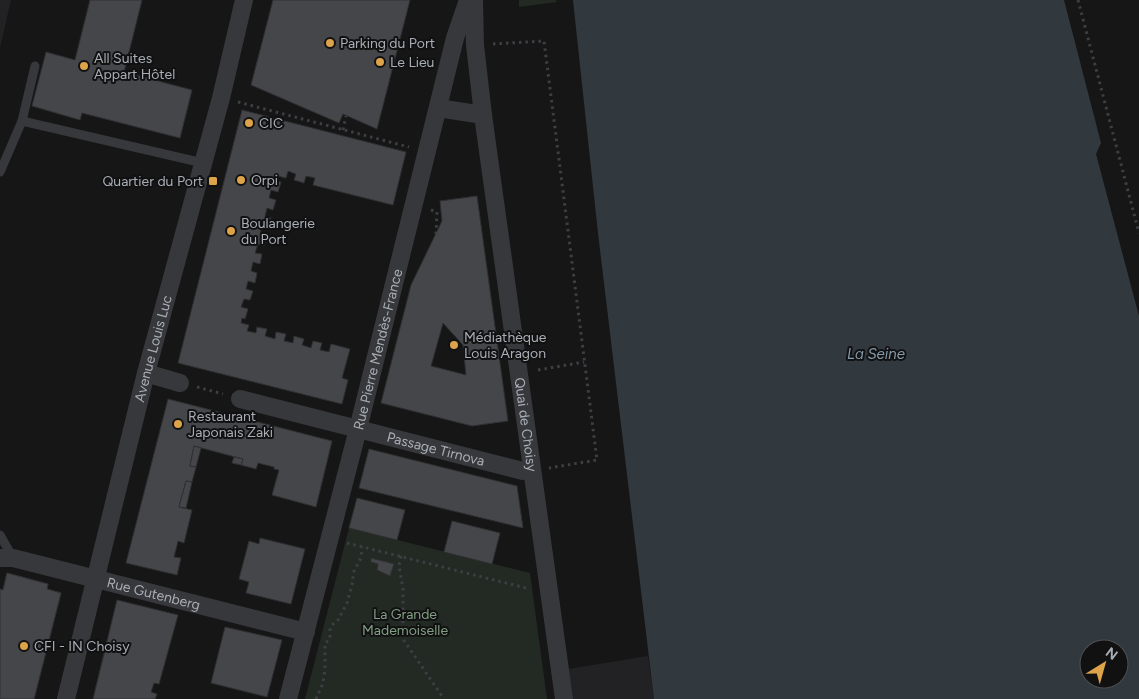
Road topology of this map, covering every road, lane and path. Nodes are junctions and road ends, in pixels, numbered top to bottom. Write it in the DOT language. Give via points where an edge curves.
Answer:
graph roads {
  1 [pos="244,0"];
  2 [pos="468,0"];
  3 [pos="474,0"];
  4 [pos="1078,0"];
  5 [pos="475,45"];
  6 [pos="35,66"];
  7 [pos="221,98"];
  8 [pos="438,108"];
  9 [pos="346,116"];
  10 [pos="483,116"];
  11 [pos="22,121"];
  12 [pos="342,130"];
  13 [pos="427,152"];
  14 [pos="203,163"];
  15 [pos="0,172"];
  16 [pos="430,209"];
  17 [pos="1139,233"];
  18 [pos="436,235"];
  19 [pos="584,362"];
  20 [pos="531,371"];
  21 [pos="146,373"];
  22 [pos="180,383"];
  23 [pos="240,399"];
  24 [pos="358,429"];
  25 [pos="546,468"];
  26 [pos="523,471"];
  27 [pos="0,535"];
  28 [pos="329,538"];
  29 [pos="362,547"];
  30 [pos="401,556"];
  31 [pos="6,558"];
  32 [pos="95,579"];
  33 [pos="535,590"];
  34 [pos="306,632"];
  35 [pos="66,699"];
  36 [pos="288,699"];
  37 [pos="316,699"];
  38 [pos="444,699"];
  39 [pos="564,699"];
  1 -- 7 [label="street, Avenue Louis Luc"];
  2 -- 8 [label="street, Rue Pierre Mendès-France"];
  3 -- 5 [label="street, Quai de Choisy"];
  4 -- 17 [label="path"];
  5 -- 10 [label="street, Quai de Choisy"];
  5 -- 19 [label="path" via="544,40"];
  6 -- 11 [label="lane"];
  7 -- 12 [label="path"];
  7 -- 14 [label="street, Avenue Louis Luc"];
  8 -- 10 [label="street"];
  8 -- 13 [label="street, Rue Pierre Mendès-France"];
  9 -- 12 [label="path"];
  10 -- 39 [label="street, Quai de Choisy"];
  11 -- 14 [label="lane"];
  11 -- 15 [label="lane"];
  12 -- 13 [label="path"];
  13 -- 24 [label="street, Rue Pierre Mendès-France"];
  14 -- 21 [label="street, Avenue Louis Luc"];
  16 -- 18 [label="path" via="437,212"];
  19 -- 20 [label="path"];
  19 -- 25 [label="path" via="597,460"];
  21 -- 22 [label="street"];
  21 -- 32 [label="street, Avenue Louis Luc"];
  22 -- 23 [label="path"];
  23 -- 24 [label="street, Passage Tirnova"];
  24 -- 26 [label="street, Passage Tirnova"];
  24 -- 28 [label="street, Rue Pierre Mendès-France"];
  27 -- 31 [label="lane"];
  28 -- 29 [label="path"];
  28 -- 34 [label="street, Rue Pierre Mendès-France"];
  29 -- 30 [label="path"];
  29 -- 37 [label="path" via="346,602 325,644 324,676"];
  30 -- 33 [label="path"];
  30 -- 38 [label="path" via="403,639"];
  31 -- 32 [label="street, Rue Gutenberg"];
  32 -- 34 [label="street, Rue Gutenberg"];
  32 -- 35 [label="street, Avenue Louis Luc"];
  34 -- 36 [label="street, Rue Pierre Mendès-France"];
}
